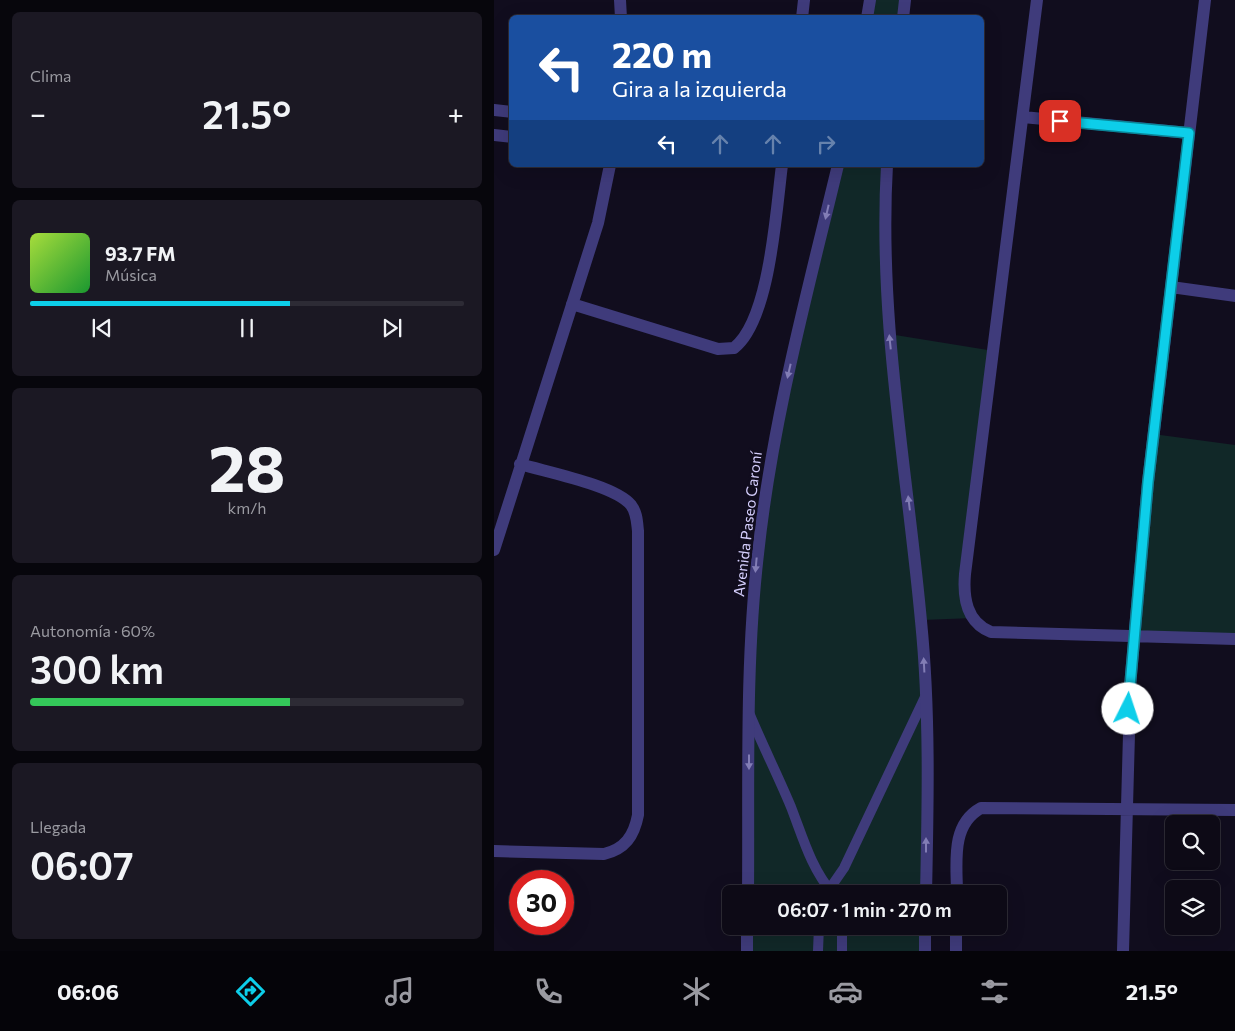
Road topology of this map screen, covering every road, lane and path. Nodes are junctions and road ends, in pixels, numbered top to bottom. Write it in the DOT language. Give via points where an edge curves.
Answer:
graph roads {
  1 [pos="620,0"];
  2 [pos="804,0"];
  3 [pos="870,0"];
  4 [pos="905,0"];
  5 [pos="1037,0"];
  6 [pos="1205,0"];
  7 [pos="621,15"];
  8 [pos="802,15"];
  9 [pos="868,15"];
  10 [pos="903,15"];
  11 [pos="494,110"];
  12 [pos="509,112"];
  13 [pos="1023,117"];
  14 [pos="1189,133"];
  15 [pos="494,135"];
  16 [pos="509,137"];
  17 [pos="610,167"];
  18 [pos="782,167"];
  19 [pos="838,167"];
  20 [pos="887,167"];
  21 [pos="1171,287"];
  22 [pos="1235,296"];
  23 [pos="572,304"];
  24 [pos="520,464"];
  25 [pos="494,550"];
  26 [pos="1133,636"];
  27 [pos="1235,639"];
  28 [pos="926,695"];
  29 [pos="1128,709"];
  30 [pos="750,714"];
  31 [pos="1129,734"];
  32 [pos="1128,809"];
  33 [pos="1235,810"];
  34 [pos="494,851"];
  35 [pos="748,885"];
  36 [pos="825,885"];
  37 [pos="833,885"];
  38 [pos="926,885"];
  39 [pos="957,885"];
  40 [pos="747,935"];
  41 [pos="819,935"];
  42 [pos="842,935"];
  43 [pos="925,935"];
  44 [pos="956,935"];
  45 [pos="747,951"];
  46 [pos="818,951"];
  47 [pos="842,951"];
  48 [pos="925,951"];
  49 [pos="956,951"];
  50 [pos="1123,951"];
  1 -- 7 [label="street"];
  2 -- 8 [label="street"];
  3 -- 9 [label="street"];
  4 -- 10 [label="street"];
  5 -- 13 [label="street"];
  6 -- 14 [label="street"];
  11 -- 12 [label="street"];
  13 -- 14 [label="street"];
  13 -- 26 [label="street" via="965,574 966,606 978,624 991,632"];
  14 -- 21 [label="street"];
  15 -- 16 [label="street"];
  17 -- 23 [label="street" via="598,223"];
  18 -- 23 [label="street" via="762,299 748,334 734,348 718,349"];
  19 -- 30 [label="street, Avenida Paseo Caroní, one-way" via="767,481 753,603"];
  28 -- 20 [label="street, one-way" via="914,541 889,334"];
  21 -- 22 [label="street"];
  21 -- 26 [label="street"];
  23 -- 24 [label="street"];
  24 -- 25 [label="street"];
  24 -- 34 [label="street" via="606,489 624,499 634,510 638,540 638,815 628,841 614,852"];
  26 -- 27 [label="street"];
  26 -- 29 [label="street"];
  28 -- 37 [label="lane"];
  38 -- 28 [label="street, one-way"];
  30 -- 35 [label="street, Avenida Paseo Caroní, one-way"];
  30 -- 36 [label="lane" via="809,856"];
  31 -- 32 [label="street"];
  32 -- 33 [label="street"];
  32 -- 39 [label="street" via="981,808 964,821 960,833"];
  32 -- 50 [label="street"];
  40 -- 45 [label="street"];
  41 -- 46 [label="lane"];
  42 -- 47 [label="lane"];
  43 -- 48 [label="street"];
  44 -- 49 [label="street"];
}
